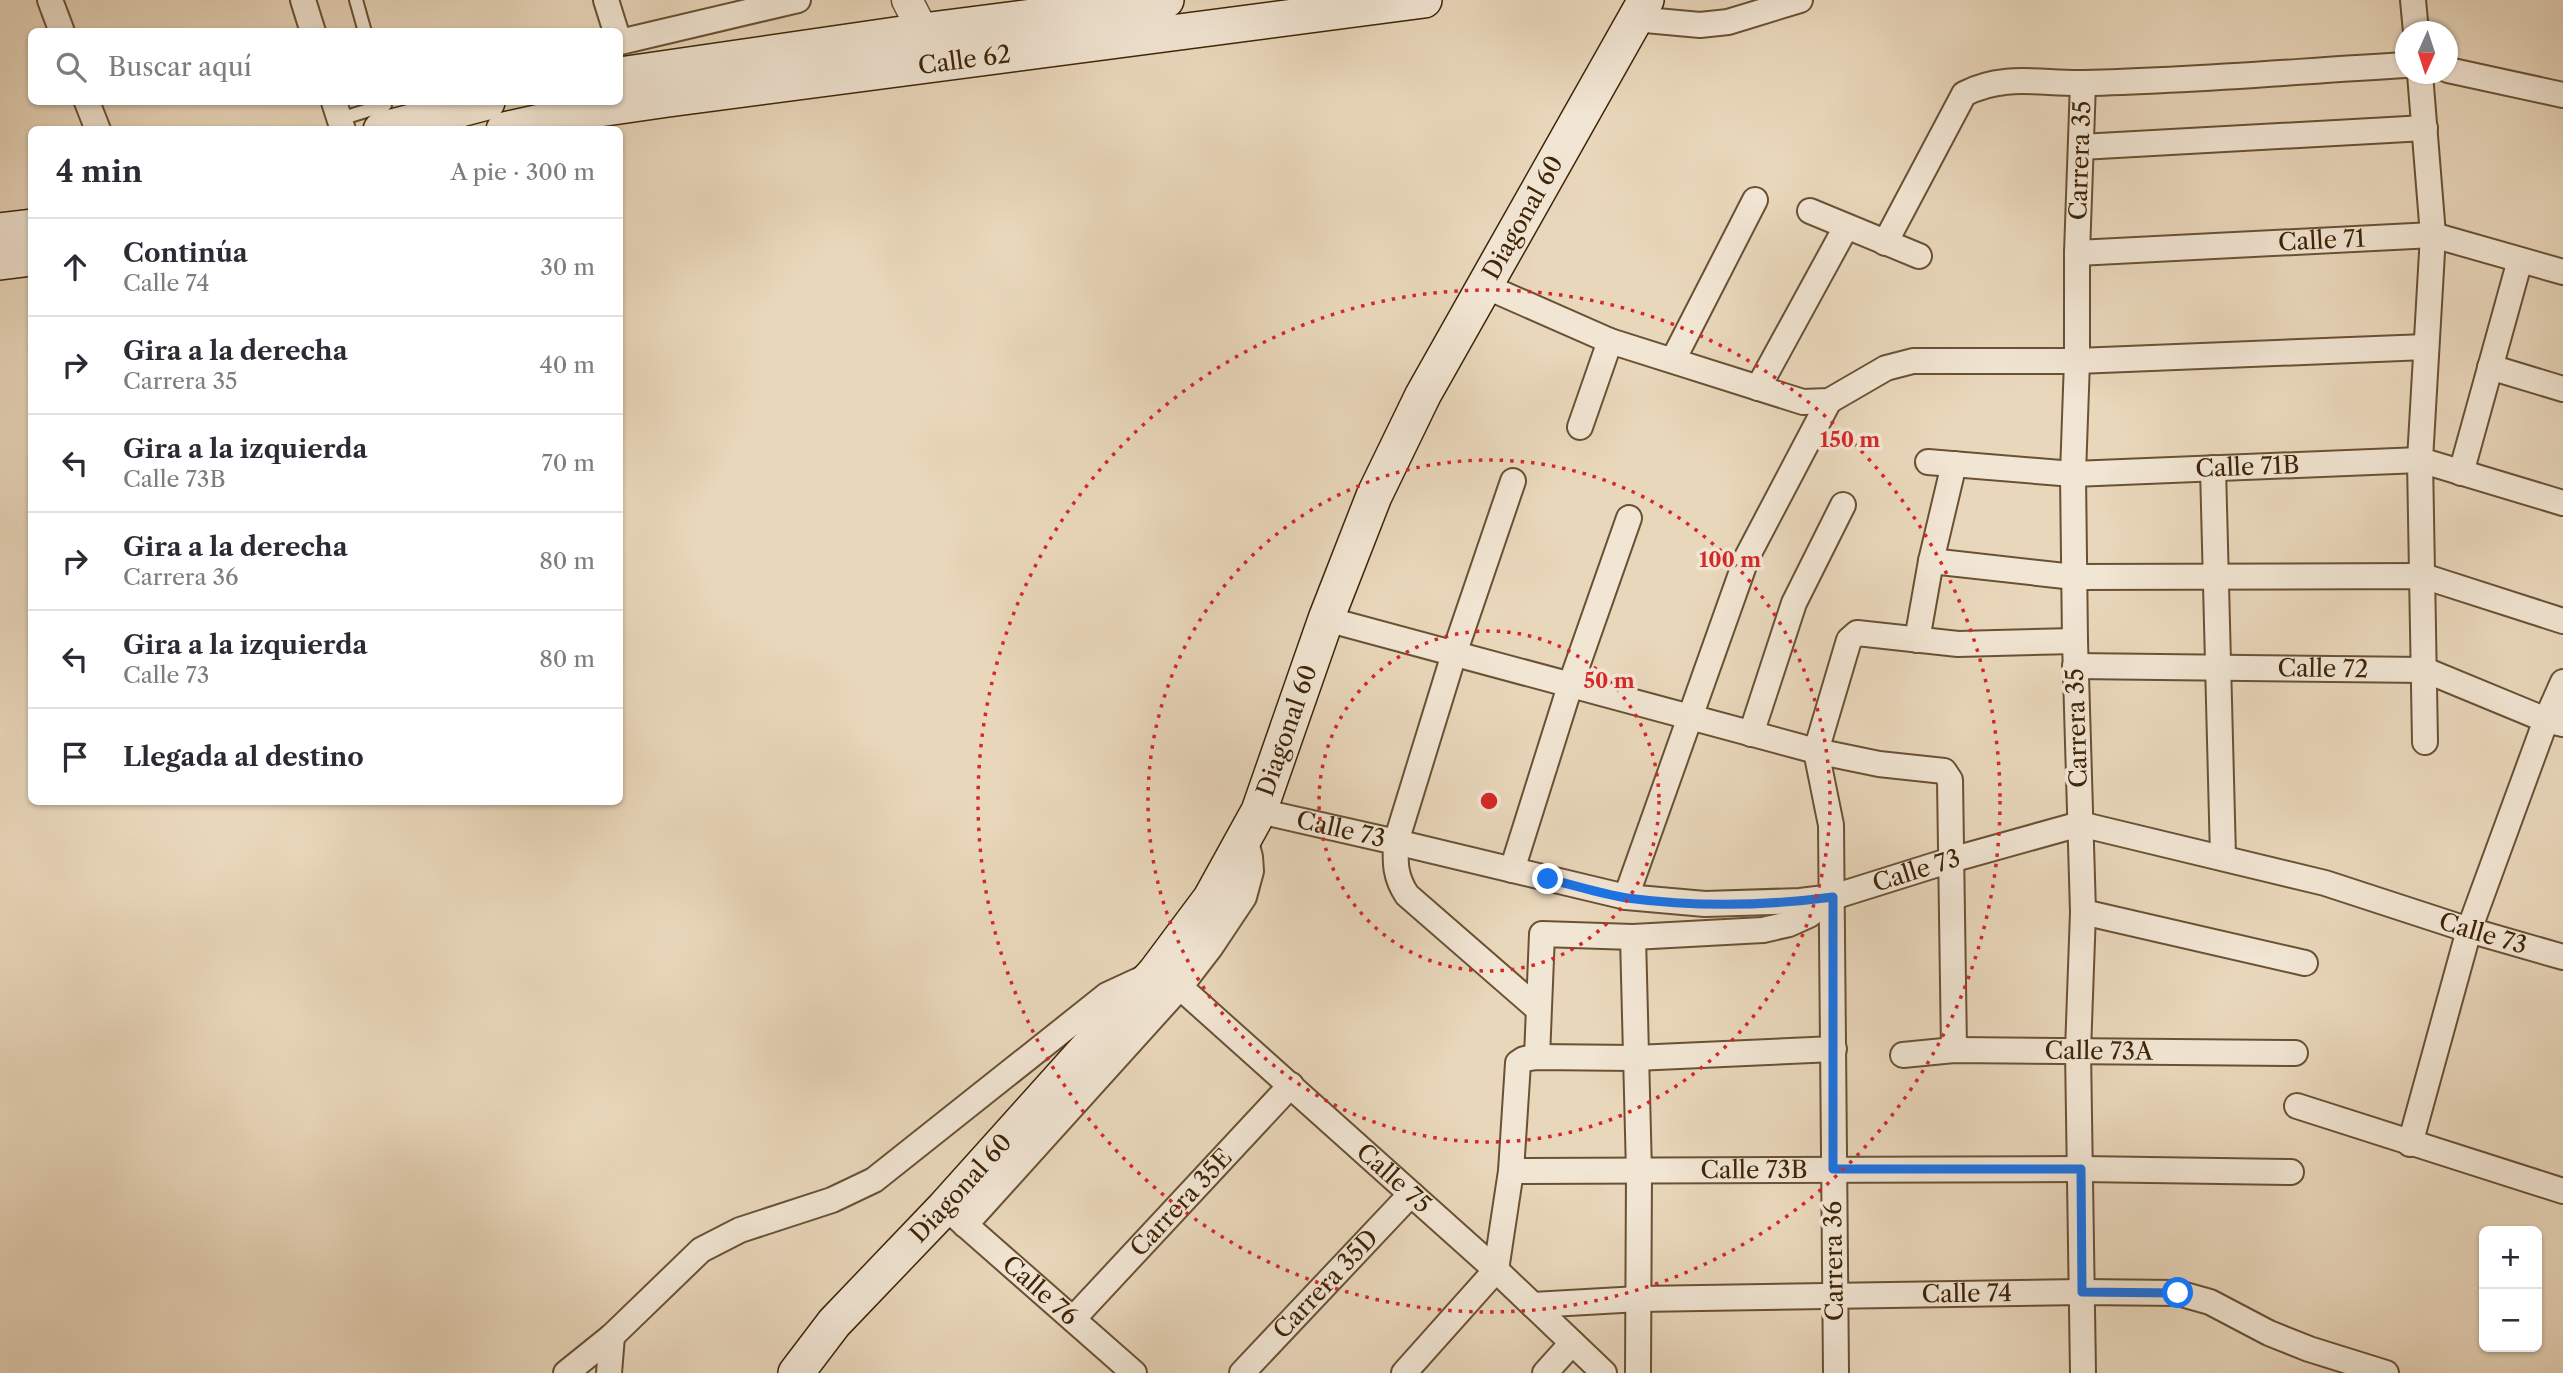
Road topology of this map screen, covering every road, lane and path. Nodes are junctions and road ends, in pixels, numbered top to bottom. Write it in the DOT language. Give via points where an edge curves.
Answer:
graph roads {
  1 [pos="50,0"];
  2 [pos="303,0"];
  3 [pos="356,0"];
  4 [pos="606,0"];
  5 [pos="798,0"];
  6 [pos="907,0"];
  7 [pos="1166,0"];
  8 [pos="1424,0"];
  9 [pos="1800,0"];
  10 [pos="2413,0"];
  11 [pos="1641,10"];
  12 [pos="2415,21"];
  13 [pos="60,28"];
  14 [pos="312,28"];
  15 [pos="364,28"];
  16 [pos="615,28"];
  17 [pos="923,32"];
  18 [pos="623,41"];
  19 [pos="931,65"];
  20 [pos="2395,66"];
  21 [pos="2458,72"];
  22 [pos="623,75"];
  23 [pos="2083,83"];
  24 [pos="2421,84"];
  25 [pos="2563,95"];
  26 [pos="89,105"];
  27 [pos="385,105"];
  28 [pos="476,105"];
  29 [pos="339,117"];
  30 [pos="97,126"];
  31 [pos="396,126"];
  32 [pos="524,126"];
  33 [pos="2425,128"];
  34 [pos="2081,147"];
  35 [pos="1755,200"];
  36 [pos="1810,211"];
  37 [pos="1846,227"];
  38 [pos="28,228"];
  39 [pos="0,231"];
  40 [pos="2432,235"];
  41 [pos="1885,243"];
  42 [pos="2077,253"];
  43 [pos="1919,256"];
  44 [pos="28,258"];
  45 [pos="2520,260"];
  46 [pos="0,262"];
  47 [pos="2563,272"];
  48 [pos="1485,286"];
  49 [pos="1610,341"];
  50 [pos="2426,347"];
  51 [pos="1673,360"];
  52 [pos="2077,361"];
  53 [pos="2490,367"];
  54 [pos="1758,388"];
  55 [pos="2563,389"];
  56 [pos="1829,401"];
  57 [pos="1580,426"];
  58 [pos="2420,460"];
  59 [pos="1928,462"];
  60 [pos="1954,464"];
  61 [pos="2213,468"];
  62 [pos="2461,473"];
  63 [pos="2073,474"];
  64 [pos="1513,481"];
  65 [pos="2563,503"];
  66 [pos="1843,505"];
  67 [pos="1629,518"];
  68 [pos="1931,561"];
  69 [pos="2216,576"];
  70 [pos="2423,576"];
  71 [pos="2074,577"];
  72 [pos="1326,619"];
  73 [pos="2563,621"];
  74 [pos="1916,640"];
  75 [pos="1454,654"];
  76 [pos="2075,654"];
  77 [pos="2218,667"];
  78 [pos="2425,670"];
  79 [pos="2563,682"];
  80 [pos="1570,686"];
  81 [pos="1690,718"];
  82 [pos="2555,722"];
  83 [pos="1751,734"];
  84 [pos="2425,742"];
  85 [pos="1816,751"];
  86 [pos="2080,824"];
  87 [pos="1252,825"];
  88 [pos="1396,842"];
  89 [pos="2223,857"];
  90 [pos="1951,860"];
  91 [pos="1512,870"];
  92 [pos="1626,897"];
  93 [pos="1833,897"];
  94 [pos="2083,912"];
  95 [pos="2469,930"];
  96 [pos="1633,937"];
  97 [pos="2563,957"];
  98 [pos="2305,963"];
  99 [pos="1167,980"];
  100 [pos="1538,1009"];
  101 [pos="1834,1049"];
  102 [pos="1954,1051"];
  103 [pos="2078,1051"];
  104 [pos="2295,1052"];
  105 [pos="1903,1055"];
  106 [pos="1531,1058"];
  107 [pos="1635,1058"];
  108 [pos="1291,1085"];
  109 [pos="2297,1106"];
  110 [pos="2410,1144"];
  111 [pos="1833,1169"];
  112 [pos="2081,1169"];
  113 [pos="1511,1171"];
  114 [pos="1639,1172"];
  115 [pos="2291,1172"];
  116 [pos="2563,1191"];
  117 [pos="1411,1194"];
  118 [pos="955,1216"];
  119 [pos="1496,1270"];
  120 [pos="2082,1292"];
  121 [pos="1834,1296"];
  122 [pos="1639,1299"];
  123 [pos="1533,1305"];
  124 [pos="1073,1319"];
  125 [pos="611,1336"];
  126 [pos="1572,1343"];
  127 [pos="566,1373"];
  128 [pos="609,1373"];
  129 [pos="796,1373"];
  130 [pos="1133,1373"];
  131 [pos="1242,1373"];
  132 [pos="1404,1373"];
  133 [pos="1545,1373"];
  134 [pos="1604,1373"];
  135 [pos="1638,1373"];
  136 [pos="1836,1373"];
  137 [pos="2083,1373"];
  138 [pos="2386,1373"];
  1 -- 13 [label="street"];
  2 -- 14 [label="street"];
  3 -- 15 [label="lane"];
  4 -- 16 [label="street"];
  5 -- 18 [label="street"];
  6 -- 17 [label="street"];
  7 -- 17 [label="main road, Calle 62"];
  8 -- 19 [label="main road, Calle 62"];
  9 -- 11 [label="street" via="1728,22 1700,25"];
  10 -- 12 [label="street"];
  11 -- 48 [label="main road, Diagonal 60"];
  17 -- 19 [label="street"];
  17 -- 22 [label="main road, Calle 62"];
  19 -- 32 [label="main road, Calle 62" via="640,103"];
  20 -- 23 [label="street"];
  21 -- 25 [label="street"];
  23 -- 34 [label="street, Carrera 35"];
  23 -- 41 [label="street" via="2012,80 1982,84 1964,94"];
  24 -- 33 [label="street"];
  26 -- 30 [label="street"];
  27 -- 29 [label="lane"];
  28 -- 31 [label="main road"];
  33 -- 34 [label="street"];
  33 -- 40 [label="street"];
  34 -- 42 [label="street, Carrera 35"];
  35 -- 51 [label="street"];
  36 -- 37 [label="street"];
  37 -- 41 [label="street"];
  37 -- 54 [label="street"];
  38 -- 39 [label="main road"];
  40 -- 42 [label="street, Calle 71"];
  40 -- 45 [label="street, Calle 71"];
  40 -- 50 [label="street"];
  41 -- 43 [label="street"];
  42 -- 52 [label="street, Carrera 35"];
  44 -- 46 [label="main road"];
  45 -- 47 [label="street, Calle 71"];
  45 -- 53 [label="street"];
  48 -- 49 [label="street"];
  48 -- 72 [label="main road, Diagonal 60" via="1396,447"];
  49 -- 51 [label="street"];
  49 -- 57 [label="street"];
  50 -- 52 [label="street"];
  50 -- 58 [label="street"];
  51 -- 54 [label="street"];
  52 -- 56 [label="street" via="1913,361 1886,368"];
  52 -- 63 [label="street, Carrera 35"];
  53 -- 55 [label="street"];
  53 -- 62 [label="street"];
  54 -- 56 [label="street" via="1803,402"];
  56 -- 81 [label="street" via="1747,557"];
  58 -- 61 [label="street, Calle 71B"];
  58 -- 62 [label="street, Calle 71B"];
  58 -- 70 [label="street"];
  59 -- 60 [label="street, Calle 71B"];
  60 -- 63 [label="street, Calle 71B"];
  60 -- 68 [label="street"];
  61 -- 63 [label="street, Calle 71B"];
  61 -- 69 [label="street"];
  62 -- 65 [label="street, Calle 71B"];
  63 -- 71 [label="street, Carrera 35"];
  64 -- 75 [label="street"];
  66 -- 83 [label="street" via="1794,603"];
  67 -- 80 [label="street"];
  68 -- 71 [label="street"];
  68 -- 74 [label="street"];
  69 -- 70 [label="street"];
  69 -- 71 [label="street"];
  69 -- 77 [label="street"];
  70 -- 73 [label="street"];
  70 -- 78 [label="street"];
  71 -- 76 [label="street, Carrera 35"];
  72 -- 75 [label="street"];
  72 -- 87 [label="main road, Diagonal 60"];
  74 -- 76 [label="street, Calle 72"];
  74 -- 85 [label="street, Calle 72" via="1857,633 1849,640"];
  75 -- 80 [label="street"];
  75 -- 88 [label="street"];
  76 -- 77 [label="street, Calle 72"];
  76 -- 86 [label="street, Carrera 35"];
  77 -- 78 [label="street, Calle 72"];
  77 -- 89 [label="street"];
  78 -- 82 [label="street, Calle 72"];
  78 -- 84 [label="street"];
  79 -- 82 [label="street"];
  80 -- 81 [label="street"];
  80 -- 91 [label="street"];
  81 -- 83 [label="street"];
  81 -- 92 [label="street"];
  82 -- 95 [label="street"];
  83 -- 85 [label="street"];
  85 -- 90 [label="street" via="1944,771 1950,780"];
  85 -- 93 [label="street, Carrera 36" via="1831,825"];
  86 -- 89 [label="street, Calle 73"];
  86 -- 90 [label="street, Calle 73"];
  86 -- 94 [label="street, Carrera 35"];
  87 -- 88 [label="street, Calle 73"];
  87 -- 99 [label="main road, Diagonal 60"];
  88 -- 91 [label="street, Calle 73"];
  88 -- 100 [label="street" via="1397,880 1407,895"];
  89 -- 95 [label="street, Calle 73" via="2325,883"];
  90 -- 93 [label="street, Calle 73"];
  90 -- 102 [label="street"];
  91 -- 92 [label="street, Calle 73"];
  92 -- 93 [label="street, Calle 73" via="1726,904"];
  93 -- 96 [label="street" via="1799,919 1763,930"];
  93 -- 101 [label="street, Carrera 36"];
  94 -- 98 [label="street"];
  94 -- 103 [label="street, Carrera 35"];
  95 -- 97 [label="street, Calle 73"];
  95 -- 110 [label="street"];
  96 -- 100 [label="street" via="1542,934"];
  96 -- 107 [label="street"];
  99 -- 108 [label="street, Calle 75"];
  99 -- 118 [label="main road, Diagonal 60"];
  99 -- 125 [label="street" via="1107,995 874,1180 832,1200 740,1230 701,1250"];
  100 -- 106 [label="street"];
  101 -- 107 [label="street"];
  101 -- 111 [label="street, Carrera 36"];
  102 -- 103 [label="street, Calle 73A"];
  102 -- 105 [label="street, Calle 73A"];
  103 -- 104 [label="street, Calle 73A"];
  103 -- 112 [label="street, Carrera 35"];
  106 -- 107 [label="street"];
  106 -- 113 [label="street" via="1518,1063"];
  107 -- 114 [label="street"];
  108 -- 117 [label="street, Calle 75"];
  108 -- 124 [label="street, Carrera 35E"];
  109 -- 110 [label="street"];
  110 -- 116 [label="street"];
  111 -- 112 [label="street, Calle 73B"];
  111 -- 114 [label="street, Calle 73B"];
  111 -- 121 [label="street, Carrera 36"];
  112 -- 115 [label="street, Calle 73B"];
  112 -- 120 [label="street, Carrera 35"];
  113 -- 114 [label="street, Calle 73B"];
  113 -- 119 [label="street"];
  114 -- 122 [label="street"];
  117 -- 119 [label="street, Calle 75"];
  117 -- 131 [label="street, Carrera 35D"];
  118 -- 124 [label="street, Calle 76"];
  118 -- 129 [label="main road, Diagonal 60" via="834,1323"];
  119 -- 123 [label="street, Calle 75"];
  119 -- 132 [label="street"];
  120 -- 121 [label="street, Calle 74"];
  120 -- 137 [label="street, Carrera 35"];
  120 -- 138 [label="street, Calle 74" via="2178,1293 2210,1302 2269,1333"];
  121 -- 122 [label="street, Calle 74"];
  121 -- 136 [label="street, Carrera 36"];
  122 -- 123 [label="street, Calle 74"];
  122 -- 135 [label="street"];
  123 -- 126 [label="street, Calle 75"];
  124 -- 130 [label="street, Calle 76"];
  125 -- 127 [label="street"];
  125 -- 128 [label="street"];
  126 -- 133 [label="street"];
  126 -- 134 [label="street, Calle 75"];
}
